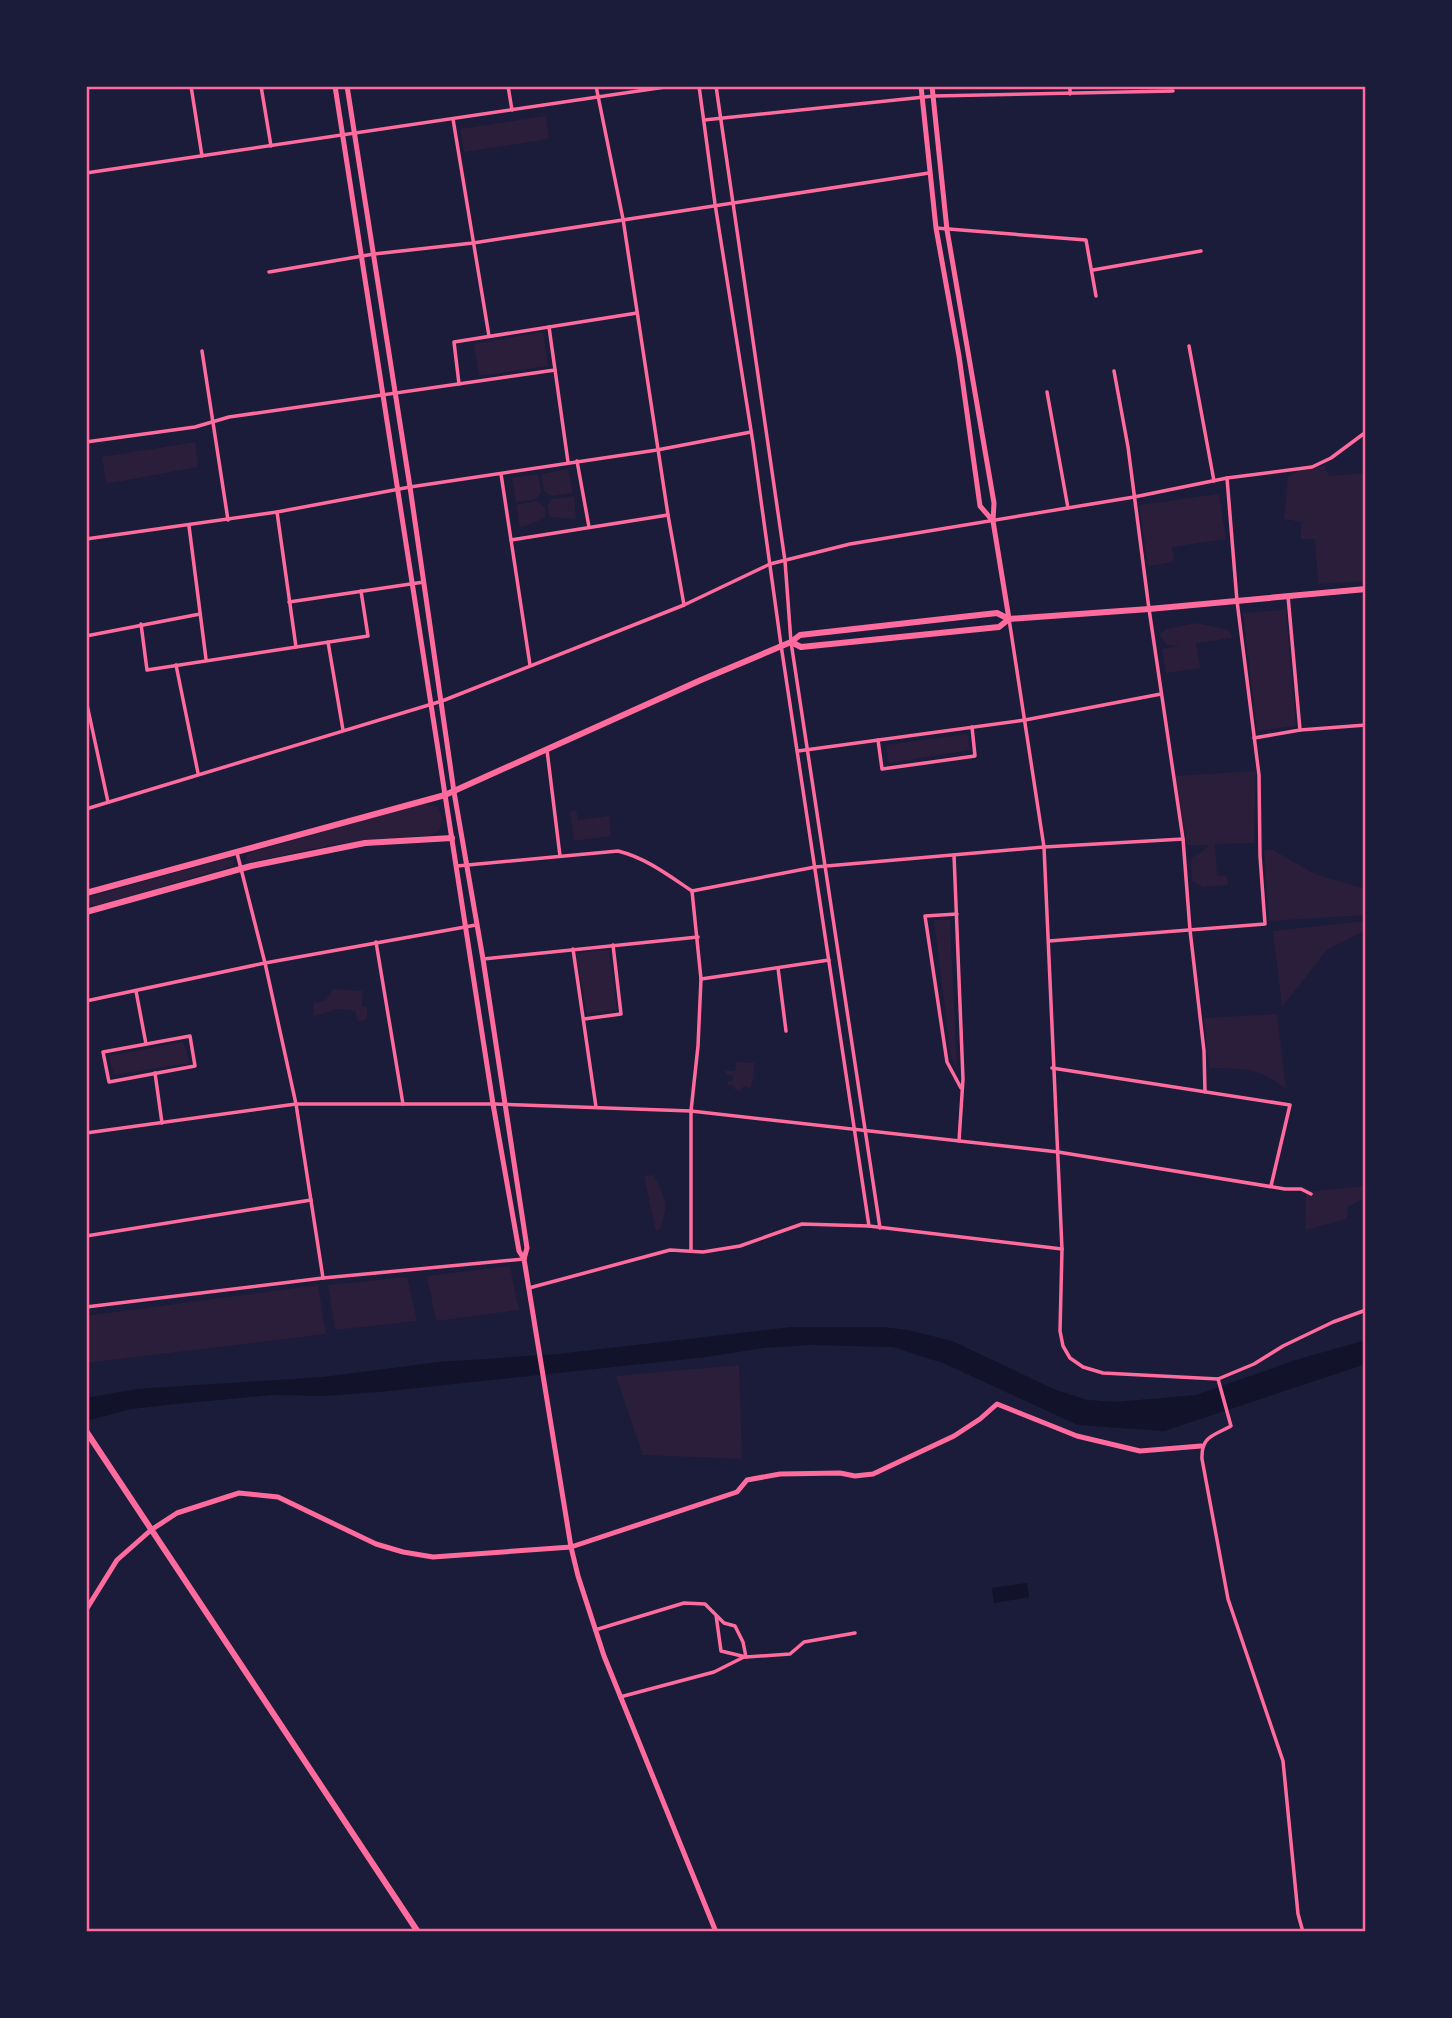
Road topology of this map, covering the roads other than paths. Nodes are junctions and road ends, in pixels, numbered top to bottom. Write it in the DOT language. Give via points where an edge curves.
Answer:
graph roads {
  1 [pos="191,86"];
  2 [pos="261,86"];
  3 [pos="335,86"];
  4 [pos="347,86"];
  5 [pos="508,86"];
  6 [pos="596,86"];
  7 [pos="671,86"];
  8 [pos="699,86"];
  9 [pos="716,86"];
  10 [pos="921,86"];
  11 [pos="932,86"];
  12 [pos="1070,86"];
  13 [pos="1173,91"];
  14 [pos="1070,94"];
  15 [pos="933,96"];
  16 [pos="598,97"];
  17 [pos="922,98"];
  18 [pos="512,110"];
  19 [pos="719,118"];
  20 [pos="453,119"];
  21 [pos="704,120"];
  22 [pos="355,134"];
  23 [pos="343,135"];
  24 [pos="271,146"];
  25 [pos="202,156"];
  26 [pos="86,173"];
  27 [pos="929,173"];
  28 [pos="731,202"];
  29 [pos="715,204"];
  30 [pos="623,219"];
  31 [pos="936,228"];
  32 [pos="947,230"];
  33 [pos="473,243"];
  34 [pos="1201,251"];
  35 [pos="374,254"];
  36 [pos="361,257"];
  37 [pos="1092,270"];
  38 [pos="269,272"];
  39 [pos="1096,296"];
  40 [pos="637,313"];
  41 [pos="549,327"];
  42 [pos="489,336"];
  43 [pos="1189,346"];
  44 [pos="202,351"];
  45 [pos="555,370"];
  46 [pos="1114,371"];
  47 [pos="459,384"];
  48 [pos="1047,392"];
  49 [pos="396,394"];
  50 [pos="384,396"];
  51 [pos="212,422"];
  52 [pos="751,432"];
  53 [pos="1366,432"];
  54 [pos="86,442"];
  55 [pos="657,450"];
  56 [pos="576,461"];
  57 [pos="568,463"];
  58 [pos="501,474"];
  59 [pos="1227,478"];
  60 [pos="1214,481"];
  61 [pos="410,487"];
  62 [pos="399,489"];
  63 [pos="1134,497"];
  64 [pos="1068,508"];
  65 [pos="277,512"];
  66 [pos="668,515"];
  67 [pos="228,520"];
  68 [pos="993,521"];
  69 [pos="189,526"];
  70 [pos="589,527"];
  71 [pos="86,539"];
  72 [pos="511,540"];
  73 [pos="785,561"];
  74 [pos="770,564"];
  75 [pos="424,582"];
  76 [pos="413,583"];
  77 [pos="1366,589"];
  78 [pos="361,591"];
  79 [pos="1288,596"];
  80 [pos="1237,601"];
  81 [pos="289,602"];
  82 [pos="684,605"];
  83 [pos="1149,609"];
  84 [pos="200,614"];
  85 [pos="1009,620"];
  86 [pos="141,624"];
  87 [pos="86,636"];
  88 [pos="328,642"];
  89 [pos="791,642"];
  90 [pos="781,645"];
  91 [pos="296,647"];
  92 [pos="206,660"];
  93 [pos="176,665"];
  94 [pos="530,665"];
  95 [pos="1161,694"];
  96 [pos="86,700"];
  97 [pos="442,701"];
  98 [pos="432,704"];
  99 [pos="1025,720"];
  100 [pos="88,723"];
  101 [pos="1366,725"];
  102 [pos="972,727"];
  103 [pos="343,730"];
  104 [pos="1300,730"];
  105 [pos="1254,738"];
  106 [pos="878,740"];
  107 [pos="547,748"];
  108 [pos="808,750"];
  109 [pos="797,751"];
  110 [pos="198,773"];
  111 [pos="454,792"];
  112 [pos="446,795"];
  113 [pos="108,802"];
  114 [pos="86,809"];
  115 [pos="452,838"];
  116 [pos="1183,839"];
  117 [pos="1044,847"];
  118 [pos="237,853"];
  119 [pos="954,855"];
  120 [pos="560,856"];
  121 [pos="466,865"];
  122 [pos="457,866"];
  123 [pos="826,866"];
  124 [pos="815,867"];
  125 [pos="241,869"];
  126 [pos="692,891"];
  127 [pos="86,894"];
  128 [pos="86,912"];
  129 [pos="957,914"];
  130 [pos="476,925"];
  131 [pos="466,927"];
  132 [pos="1190,930"];
  133 [pos="698,937"];
  134 [pos="1049,941"];
  135 [pos="376,942"];
  136 [pos="613,945"];
  137 [pos="573,949"];
  138 [pos="483,959"];
  139 [pos="829,960"];
  140 [pos="265,963"];
  141 [pos="778,968"];
  142 [pos="701,979"];
  143 [pos="136,991"];
  144 [pos="86,1001"];
  145 [pos="584,1019"];
  146 [pos="786,1031"];
  147 [pos="146,1044"];
  148 [pos="1052,1068"];
  149 [pos="155,1073"];
  150 [pos="962,1090"];
  151 [pos="1205,1092"];
  152 [pos="296,1104"];
  153 [pos="403,1104"];
  154 [pos="493,1104"];
  155 [pos="505,1104"];
  156 [pos="596,1107"];
  157 [pos="691,1111"];
  158 [pos="162,1123"];
  159 [pos="855,1130"];
  160 [pos="866,1131"];
  161 [pos="86,1133"];
  162 [pos="959,1142"];
  163 [pos="1058,1152"];
  164 [pos="1271,1187"];
  165 [pos="1311,1194"];
  166 [pos="311,1200"];
  167 [pos="869,1226"];
  168 [pos="880,1228"];
  169 [pos="86,1236"];
  170 [pos="1062,1249"];
  171 [pos="691,1251"];
  172 [pos="524,1259"];
  173 [pos="323,1278"];
  174 [pos="529,1288"];
  175 [pos="86,1307"];
  176 [pos="1366,1310"];
  177 [pos="1218,1379"];
  178 [pos="87,1433"];
  179 [pos="1201,1446"];
  180 [pos="152,1530"];
  181 [pos="570,1547"];
  182 [pos="86,1610"];
  183 [pos="716,1615"];
  184 [pos="595,1630"];
  185 [pos="855,1633"];
  186 [pos="746,1657"];
  187 [pos="620,1697"];
  188 [pos="418,1932"];
  189 [pos="716,1932"];
  190 [pos="1303,1932"];
  1 -- 25 [label="street"];
  2 -- 24 [label="street"];
  3 -- 23 [label="street"];
  4 -- 22 [label="street"];
  5 -- 18 [label="street"];
  6 -- 16 [label="street"];
  7 -- 16 [label="street"];
  8 -- 21 [label="street"];
  9 -- 19 [label="street"];
  10 -- 17 [label="street"];
  11 -- 15 [label="street"];
  12 -- 14 [label="street"];
  13 -- 14 [label="street"];
  14 -- 15 [label="street"];
  15 -- 17 [label="street"];
  15 -- 32 [label="street"];
  16 -- 18 [label="street"];
  16 -- 30 [label="street"];
  17 -- 19 [label="street"];
  17 -- 27 [label="street"];
  18 -- 20 [label="street"];
  19 -- 21 [label="street"];
  19 -- 28 [label="street"];
  20 -- 22 [label="street"];
  20 -- 33 [label="street"];
  21 -- 29 [label="street"];
  22 -- 23 [label="street"];
  22 -- 35 [label="street"];
  23 -- 24 [label="street"];
  23 -- 36 [label="street"];
  24 -- 25 [label="street"];
  25 -- 26 [label="street"];
  27 -- 28 [label="street"];
  27 -- 31 [label="street"];
  28 -- 29 [label="street"];
  28 -- 73 [label="street"];
  29 -- 30 [label="street"];
  29 -- 52 [label="street"];
  30 -- 33 [label="street"];
  30 -- 40 [label="street"];
  31 -- 32 [label="street"];
  31 -- 68 [label="street" via="980,506"];
  32 -- 37 [label="street" via="1086,240"];
  32 -- 68 [label="street" via="994,503"];
  33 -- 35 [label="street"];
  33 -- 42 [label="street"];
  34 -- 37 [label="street"];
  35 -- 36 [label="street"];
  35 -- 49 [label="street"];
  36 -- 38 [label="street"];
  36 -- 50 [label="street"];
  37 -- 39 [label="street"];
  40 -- 41 [label="street"];
  40 -- 55 [label="street"];
  41 -- 42 [label="street"];
  41 -- 45 [label="street"];
  42 -- 47 [label="street" via="454,342"];
  43 -- 60 [label="street"];
  44 -- 51 [label="street"];
  45 -- 47 [label="street"];
  45 -- 57 [label="street"];
  46 -- 63 [label="street"];
  47 -- 49 [label="street"];
  48 -- 64 [label="street"];
  49 -- 50 [label="street"];
  49 -- 61 [label="street"];
  50 -- 51 [label="street"];
  50 -- 62 [label="street"];
  51 -- 54 [label="street"];
  51 -- 67 [label="street"];
  52 -- 55 [label="street"];
  52 -- 74 [label="street"];
  53 -- 59 [label="street" via="1312,467"];
  55 -- 56 [label="street"];
  55 -- 66 [label="street"];
  56 -- 57 [label="street"];
  56 -- 70 [label="street"];
  57 -- 58 [label="street"];
  58 -- 61 [label="street"];
  58 -- 72 [label="street"];
  59 -- 60 [label="street"];
  59 -- 80 [label="street"];
  60 -- 63 [label="street"];
  61 -- 62 [label="street"];
  61 -- 75 [label="street"];
  62 -- 65 [label="street"];
  62 -- 76 [label="street"];
  63 -- 64 [label="street"];
  63 -- 83 [label="street"];
  64 -- 68 [label="street"];
  65 -- 67 [label="street"];
  65 -- 81 [label="street"];
  66 -- 70 [label="street"];
  66 -- 82 [label="street"];
  67 -- 69 [label="street"];
  68 -- 73 [label="street" via="850,544"];
  68 -- 85 [label="street"];
  69 -- 71 [label="street"];
  69 -- 84 [label="street"];
  70 -- 72 [label="street"];
  72 -- 94 [label="street"];
  73 -- 74 [label="street"];
  73 -- 89 [label="street"];
  74 -- 82 [label="street"];
  74 -- 90 [label="street"];
  75 -- 76 [label="street"];
  75 -- 97 [label="street"];
  76 -- 78 [label="street"];
  76 -- 98 [label="street"];
  77 -- 79 [label="main road"];
  78 -- 81 [label="street"];
  78 -- 88 [label="street" via="368,636"];
  79 -- 80 [label="main road"];
  79 -- 104 [label="street"];
  80 -- 83 [label="main road"];
  80 -- 105 [label="street"];
  81 -- 91 [label="street"];
  82 -- 94 [label="street"];
  83 -- 85 [label="main road"];
  83 -- 95 [label="street"];
  84 -- 86 [label="street"];
  84 -- 92 [label="street"];
  85 -- 89 [label="main road" via="999,627 814,646"];
  85 -- 89 [label="main road" via="997,613 800,635"];
  85 -- 99 [label="street"];
  86 -- 87 [label="street"];
  86 -- 93 [label="street" via="146,670"];
  88 -- 91 [label="street"];
  88 -- 103 [label="street"];
  89 -- 90 [label="main road"];
  89 -- 108 [label="street"];
  90 -- 107 [label="main road"];
  90 -- 109 [label="street"];
  91 -- 92 [label="street"];
  92 -- 93 [label="street"];
  93 -- 110 [label="street"];
  94 -- 97 [label="street"];
  95 -- 99 [label="street"];
  95 -- 116 [label="street"];
  96 -- 100 [label="street"];
  97 -- 98 [label="street"];
  97 -- 111 [label="street"];
  98 -- 103 [label="street"];
  98 -- 112 [label="street"];
  99 -- 102 [label="street"];
  99 -- 117 [label="street"];
  100 -- 113 [label="street"];
  101 -- 104 [label="street"];
  102 -- 106 [label="street"];
  102 -- 106 [label="street" via="975,756 882,769"];
  103 -- 110 [label="street"];
  104 -- 105 [label="street"];
  105 -- 132 [label="street" via="1265,925"];
  106 -- 108 [label="street"];
  107 -- 111 [label="main road"];
  107 -- 120 [label="street"];
  108 -- 109 [label="street"];
  108 -- 123 [label="street"];
  109 -- 124 [label="street"];
  110 -- 113 [label="street"];
  111 -- 112 [label="main road"];
  111 -- 121 [label="street"];
  112 -- 115 [label="street"];
  112 -- 118 [label="main road"];
  113 -- 114 [label="street"];
  115 -- 122 [label="street"];
  115 -- 125 [label="main road" via="365,843"];
  116 -- 117 [label="street"];
  116 -- 132 [label="street"];
  117 -- 119 [label="street"];
  117 -- 134 [label="street"];
  118 -- 125 [label="street"];
  118 -- 127 [label="main road"];
  119 -- 123 [label="street"];
  119 -- 129 [label="street"];
  120 -- 121 [label="street"];
  120 -- 126 [label="street" via="618,851 635,855"];
  121 -- 122 [label="street"];
  121 -- 130 [label="street"];
  122 -- 131 [label="street"];
  123 -- 124 [label="street"];
  123 -- 160 [label="street"];
  124 -- 126 [label="street"];
  124 -- 139 [label="street"];
  125 -- 128 [label="main road"];
  125 -- 140 [label="street"];
  126 -- 133 [label="street"];
  129 -- 150 [label="street"];
  129 -- 150 [label="street" via="925,916 947,1062"];
  130 -- 131 [label="street"];
  130 -- 138 [label="street"];
  131 -- 135 [label="street"];
  131 -- 154 [label="street"];
  132 -- 134 [label="street"];
  132 -- 151 [label="street"];
  133 -- 136 [label="street"];
  133 -- 142 [label="street"];
  134 -- 148 [label="street"];
  135 -- 140 [label="street"];
  135 -- 153 [label="street"];
  136 -- 137 [label="street"];
  136 -- 145 [label="street" via="621,1014"];
  137 -- 138 [label="street"];
  137 -- 145 [label="street"];
  138 -- 155 [label="street"];
  139 -- 141 [label="street"];
  139 -- 159 [label="street"];
  140 -- 143 [label="street"];
  140 -- 152 [label="street"];
  141 -- 142 [label="street"];
  141 -- 146 [label="street"];
  142 -- 157 [label="street"];
  143 -- 144 [label="street"];
  143 -- 147 [label="street"];
  145 -- 156 [label="street"];
  147 -- 149 [label="street" via="190,1036 195,1066"];
  147 -- 149 [label="street" via="103,1052 110,1082"];
  148 -- 151 [label="street"];
  148 -- 163 [label="street"];
  149 -- 158 [label="street"];
  150 -- 162 [label="street"];
  151 -- 164 [label="street" via="1290,1105"];
  152 -- 153 [label="street"];
  152 -- 158 [label="street"];
  152 -- 166 [label="street"];
  153 -- 154 [label="street"];
  154 -- 155 [label="street"];
  154 -- 172 [label="street"];
  155 -- 156 [label="street"];
  155 -- 172 [label="street" via="527,1248"];
  156 -- 157 [label="street"];
  157 -- 159 [label="street"];
  157 -- 171 [label="street"];
  158 -- 161 [label="street"];
  159 -- 160 [label="street"];
  159 -- 167 [label="street"];
  160 -- 162 [label="street"];
  160 -- 168 [label="street"];
  162 -- 163 [label="street"];
  163 -- 164 [label="street"];
  163 -- 170 [label="street"];
  164 -- 165 [label="street"];
  166 -- 169 [label="street"];
  166 -- 173 [label="street"];
  167 -- 168 [label="street"];
  167 -- 171 [label="street" via="802,1224 740,1245"];
  168 -- 170 [label="street"];
  170 -- 177 [label="street" via="1060,1331 1070,1358 1103,1373"];
  171 -- 174 [label="street" via="670,1250"];
  172 -- 173 [label="street"];
  172 -- 174 [label="street"];
  173 -- 175 [label="street"];
  174 -- 181 [label="street"];
  176 -- 177 [label="street"];
  177 -- 179 [label="street" via="1231,1426"];
  178 -- 180 [label="main road"];
  179 -- 181 [label="street" via="1140,1451 1077,1436 997,1404 954,1436 873,1475 804,1472 747,1480 737,1492"];
  179 -- 190 [label="street" via="1228,1599 1283,1761"];
  180 -- 181 [label="street" via="177,1513 239,1493 278,1497 376,1544 433,1557"];
  180 -- 182 [label="street" via="117,1560"];
  180 -- 188 [label="main road"];
  181 -- 184 [label="street"];
  183 -- 184 [label="street" via="705,1604 684,1603"];
  183 -- 186 [label="street" via="735,1626"];
  183 -- 186 [label="street" via="721,1651"];
  184 -- 187 [label="street"];
  185 -- 186 [label="street" via="804,1642 790,1654"];
  186 -- 187 [label="street" via="714,1672"];
  187 -- 189 [label="street"];
}
